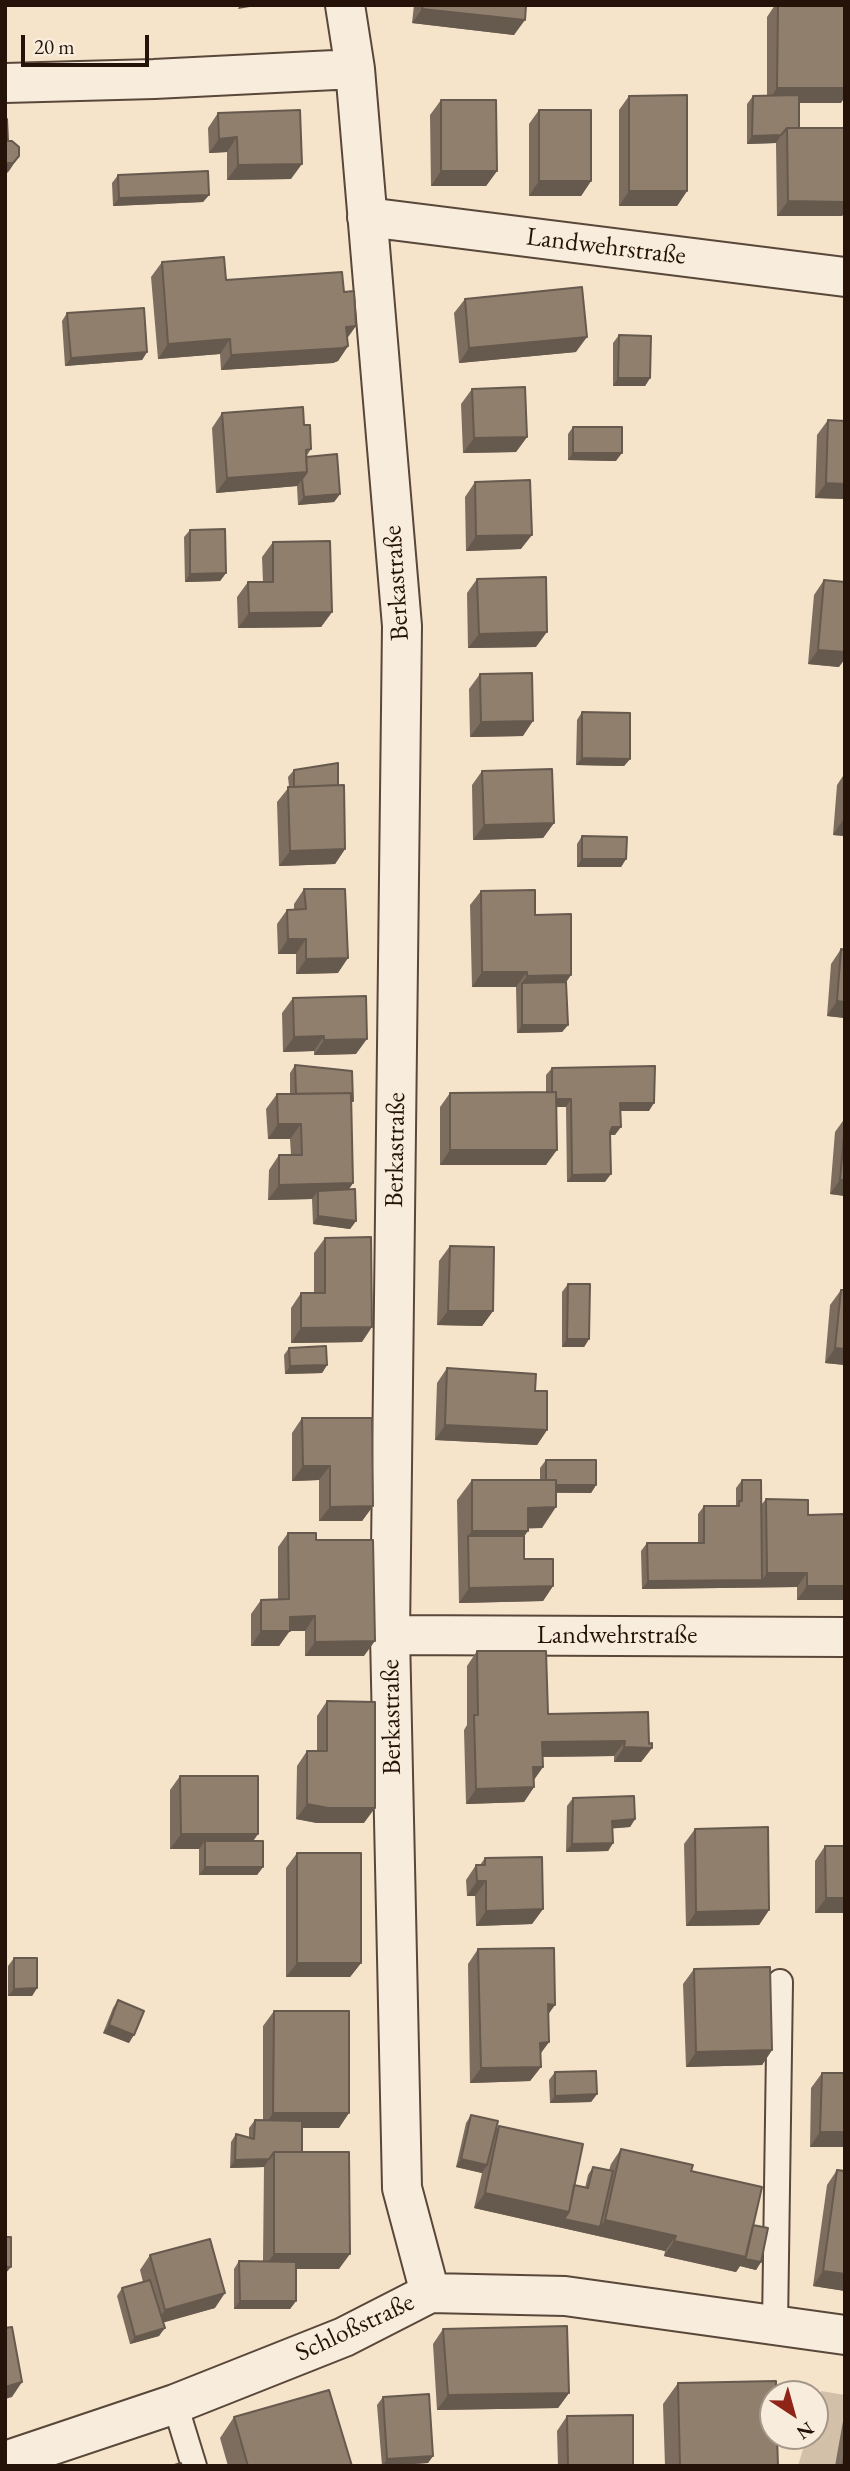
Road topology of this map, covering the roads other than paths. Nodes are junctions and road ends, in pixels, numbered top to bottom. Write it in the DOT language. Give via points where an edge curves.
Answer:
graph roads {
  1 [pos="345,5"];
  2 [pos="355,69"];
  3 [pos="5,83"];
  4 [pos="367,217"];
  5 [pos="845,277"];
  6 [pos="390,1635"];
  7 [pos="845,1637"];
  8 [pos="780,1982"];
  9 [pos="430,2293"];
  10 [pos="775,2325"];
  11 [pos="845,2335"];
  12 [pos="175,2404"];
  13 [pos="5,2461"];
  14 [pos="194,2466"];
  1 -- 2 [label="street, Berkastraße"];
  2 -- 3 [label="street"];
  2 -- 4 [label="street, Berkastraße"];
  4 -- 5 [label="street, Landwehrstraße"];
  4 -- 6 [label="street, Berkastraße" via="402,626"];
  6 -- 7 [label="street, Landwehrstraße"];
  6 -- 9 [label="street, Berkastraße" via="402,2188"];
  8 -- 10 [label="lane"];
  9 -- 10 [label="street, Schloßstraße" via="565,2296"];
  9 -- 12 [label="street, Schloßstraße" via="344,2337"];
  10 -- 11 [label="street, Schloßstraße"];
  12 -- 13 [label="street, Schloßstraße"];
  12 -- 14 [label="lane"];
}
